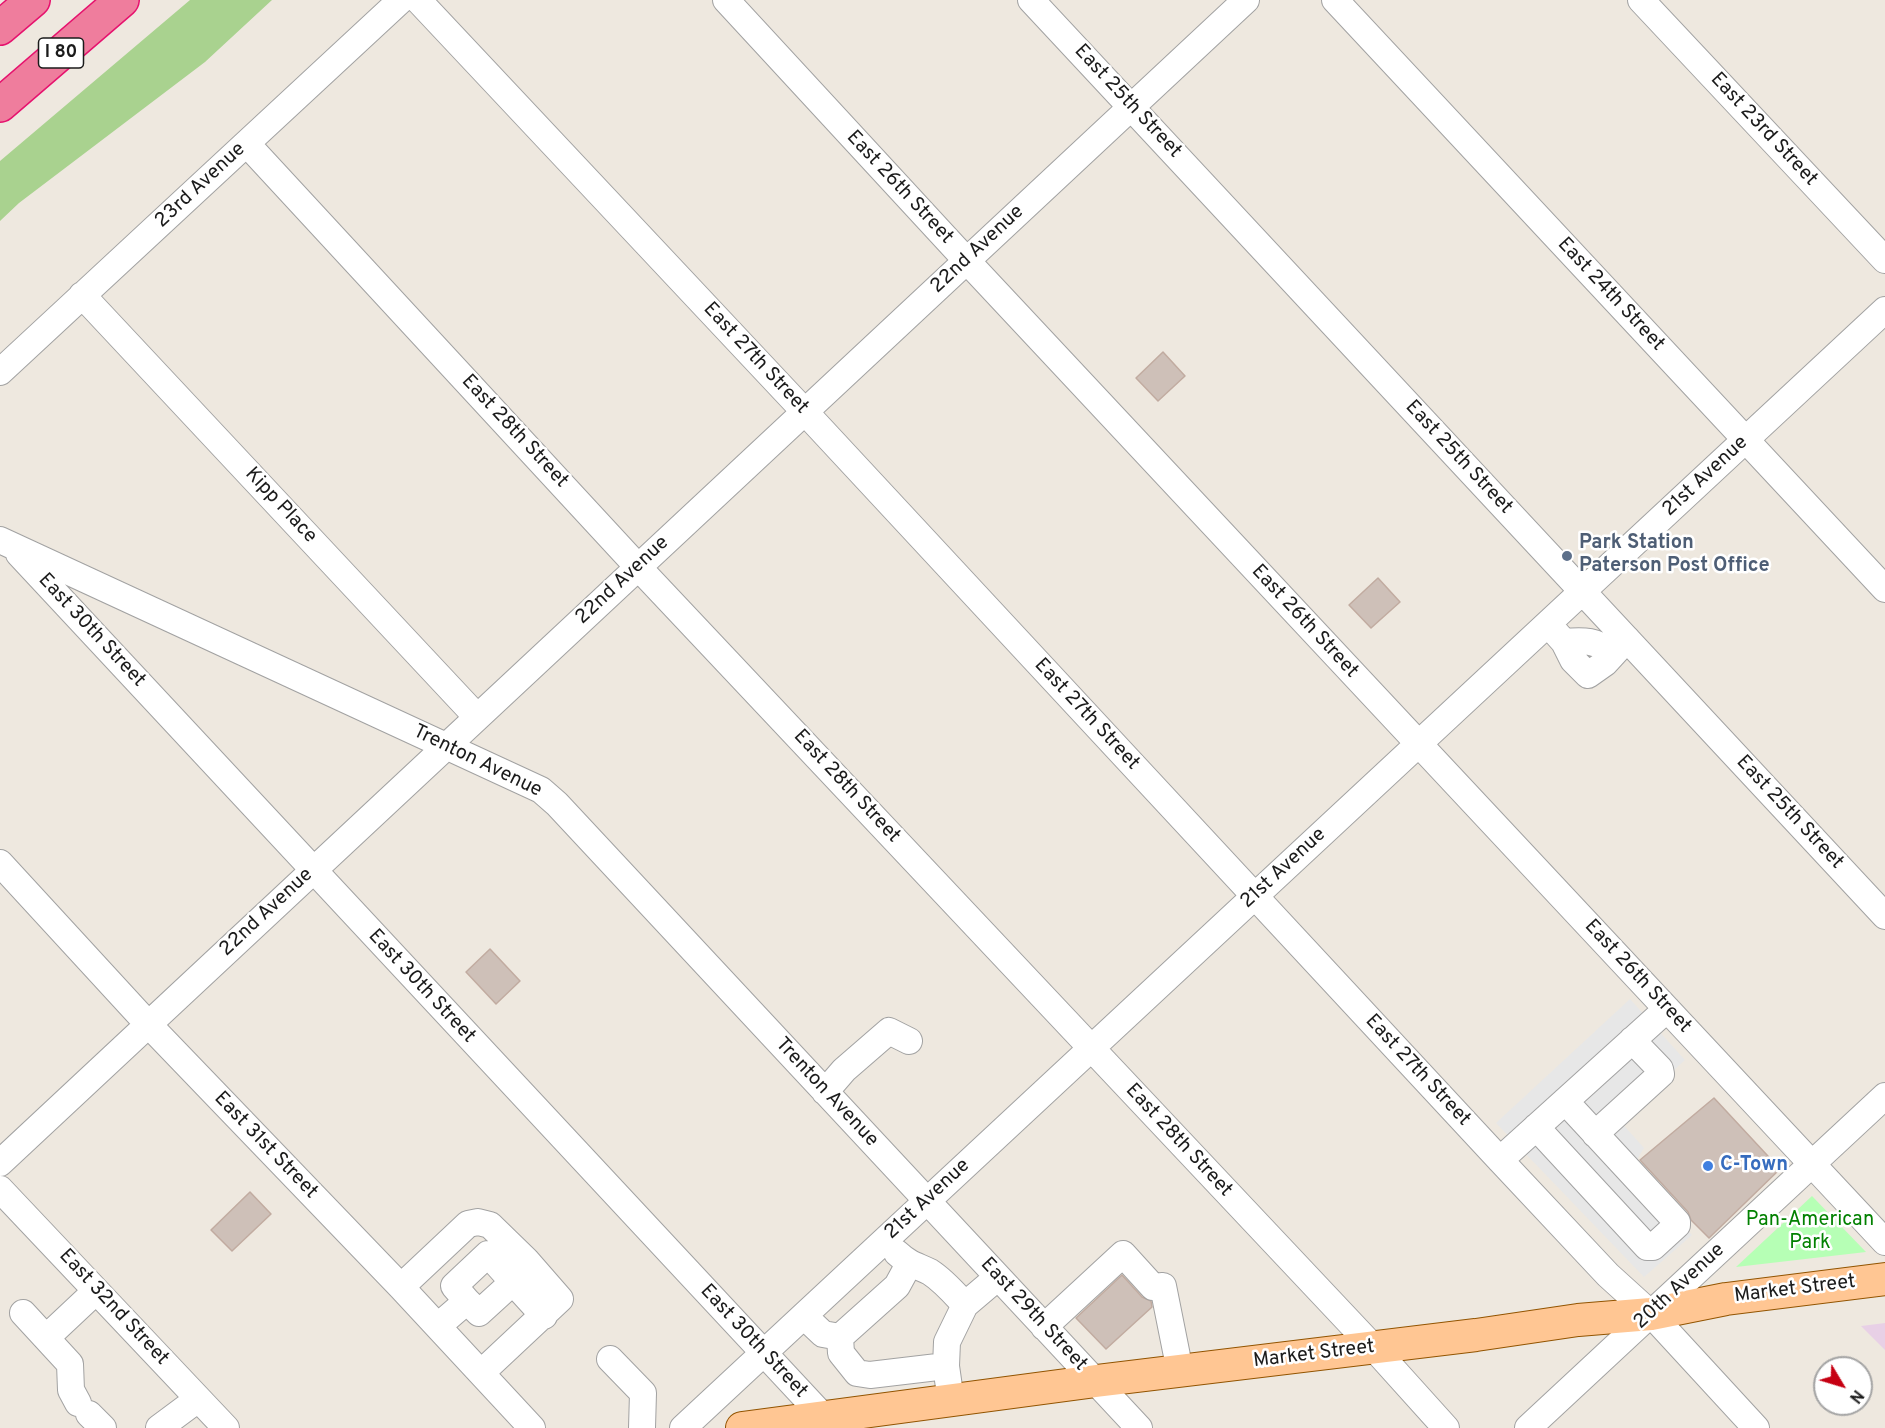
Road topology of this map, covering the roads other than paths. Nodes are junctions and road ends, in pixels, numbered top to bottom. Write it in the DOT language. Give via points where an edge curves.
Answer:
graph roads {
  1 [pos="33,0"];
  2 [pos="122,0"];
  3 [pos="401,0"];
  4 [pos="418,0"];
  5 [pos="726,0"];
  6 [pos="1031,0"];
  7 [pos="1246,0"];
  8 [pos="1335,0"];
  9 [pos="1641,0"];
  10 [pos="0,28"];
  11 [pos="0,105"];
  12 [pos="1131,107"];
  13 [pos="247,144"];
  14 [pos="1885,260"];
  15 [pos="967,261"];
  16 [pos="82,296"];
  17 [pos="1885,310"];
  18 [pos="0,372"];
  19 [pos="804,412"];
  20 [pos="1746,440"];
  21 [pos="6,542"];
  22 [pos="638,567"];
  23 [pos="1885,589"];
  24 [pos="1583,592"];
  25 [pos="1556,633"];
  26 [pos="1620,646"];
  27 [pos="477,717"];
  28 [pos="1419,744"];
  29 [pos="447,746"];
  30 [pos="0,862"];
  31 [pos="313,871"];
  32 [pos="1254,897"];
  33 [pos="1885,916"];
  34 [pos="1667,1009"];
  35 [pos="148,1024"];
  36 [pos="1632,1040"];
  37 [pos="909,1041"];
  38 [pos="1091,1049"];
  39 [pos="825,1092"];
  40 [pos="1885,1096"];
  41 [pos="1565,1101"];
  42 [pos="1536,1127"];
  43 [pos="1595,1134"];
  44 [pos="1500,1160"];
  45 [pos="0,1162"];
  46 [pos="1812,1164"];
  47 [pos="0,1189"];
  48 [pos="927,1201"];
  49 [pos="885,1241"];
  50 [pos="1885,1242"];
  51 [pos="909,1264"];
  52 [pos="998,1278"];
  53 [pos="1885,1279"];
  54 [pos="513,1282"];
  55 [pos="401,1287"];
  56 [pos="96,1291"];
  57 [pos="467,1301"];
  58 [pos="965,1305"];
  59 [pos="23,1313"];
  60 [pos="1652,1314"];
  61 [pos="544,1316"];
  62 [pos="804,1316"];
  63 [pos="438,1326"];
  64 [pos="1044,1327"];
  65 [pos="47,1337"];
  66 [pos="840,1337"];
  67 [pos="1373,1347"];
  68 [pos="764,1353"];
  69 [pos="610,1359"];
  70 [pos="946,1366"];
  71 [pos="1180,1371"];
  72 [pos="481,1373"];
  73 [pos="1096,1382"];
  74 [pos="198,1399"];
  75 [pos="951,1401"];
  76 [pos="90,1415"];
  77 [pos="829,1423"];
  78 [pos="159,1428"];
  79 [pos="226,1428"];
  80 [pos="532,1428"];
  81 [pos="642,1428"];
  82 [pos="683,1428"];
  83 [pos="742,1428"];
  84 [pos="1139,1428"];
  85 [pos="1446,1428"];
  86 [pos="1528,1428"];
  87 [pos="1756,1428"];
  1 -- 10 [label="highway"];
  2 -- 11 [label="highway, I 80"];
  3 -- 13 [label="street, 23rd Avenue"];
  4 -- 19 [label="street, East 27th Street"];
  5 -- 15 [label="street, East 26th Street"];
  6 -- 12 [label="street, East 25th Street"];
  7 -- 12 [label="street, 22nd Avenue"];
  8 -- 20 [label="street, East 24th Street"];
  9 -- 14 [label="street, East 23rd Street"];
  12 -- 15 [label="street, 22nd Avenue"];
  12 -- 24 [label="street, East 25th Street"];
  13 -- 16 [label="street, 23rd Avenue"];
  13 -- 22 [label="street, East 28th Street"];
  15 -- 19 [label="street, 22nd Avenue"];
  15 -- 28 [label="street, East 26th Street"];
  16 -- 18 [label="street, 23rd Avenue"];
  16 -- 27 [label="street, Kipp Place"];
  17 -- 20 [label="street, 21st Avenue"];
  19 -- 22 [label="street, 22nd Avenue"];
  19 -- 32 [label="street, East 27th Street"];
  20 -- 23 [label="street, East 24th Street"];
  20 -- 24 [label="street, 21st Avenue"];
  21 -- 29 [label="street, Trenton Avenue"];
  21 -- 31 [label="street, East 30th Street"];
  22 -- 27 [label="street, 22nd Avenue"];
  22 -- 38 [label="street, East 28th Street"];
  24 -- 25 [label="street, 21st Avenue"];
  24 -- 26 [label="street, East 25th Street"];
  25 -- 26 [label="street" via="1581,653 1600,659"];
  25 -- 28 [label="street, 21st Avenue"];
  26 -- 33 [label="street, East 25th Street"];
  27 -- 29 [label="street, 22nd Avenue"];
  28 -- 32 [label="street, 21st Avenue"];
  28 -- 34 [label="street, East 26th Street"];
  29 -- 31 [label="street, 22nd Avenue"];
  29 -- 39 [label="street, Trenton Avenue" via="541,790 557,804"];
  30 -- 35 [label="street, East 31st Street"];
  31 -- 35 [label="street, 22nd Avenue"];
  31 -- 68 [label="street, East 30th Street"];
  32 -- 38 [label="street, 21st Avenue"];
  32 -- 44 [label="street, East 27th Street"];
  34 -- 36 [label="street"];
  34 -- 46 [label="street, East 26th Street"];
  35 -- 45 [label="street, 22nd Avenue"];
  35 -- 55 [label="street, East 31st Street"];
  36 -- 41 [label="street"];
  36 -- 43 [label="street" via="1661,1074"];
  37 -- 39 [label="street" via="889,1031"];
  38 -- 48 [label="street, 21st Avenue"];
  38 -- 67 [label="street, East 28th Street"];
  39 -- 48 [label="street, Trenton Avenue"];
  40 -- 46 [label="street, 20th Avenue"];
  41 -- 42 [label="street"];
  41 -- 43 [label="street"];
  42 -- 43 [label="street" via="1652,1248 1677,1222"];
  42 -- 44 [label="street"];
  44 -- 60 [label="street, East 27th Street" via="1608,1275"];
  46 -- 50 [label="street, East 26th Street"];
  46 -- 60 [label="street, 20th Avenue"];
  47 -- 56 [label="street, East 32nd Street"];
  48 -- 49 [label="street, 21st Avenue"];
  48 -- 52 [label="street, East 29th Street"];
  49 -- 51 [label="street"];
  49 -- 62 [label="street, 21st Avenue"];
  51 -- 58 [label="street" via="944,1282"];
  51 -- 66 [label="street" via="897,1286"];
  52 -- 58 [label="street"];
  52 -- 64 [label="street, East 29th Street"];
  53 -- 60 [label="main road, Market Street" via="1726,1299"];
  54 -- 57 [label="street" via="479,1313"];
  54 -- 57 [label="street" via="488,1254 454,1286"];
  54 -- 61 [label="street"];
  55 -- 61 [label="street" via="468,1224 478,1222 490,1225 560,1299"];
  55 -- 63 [label="street, East 31st Street"];
  56 -- 65 [label="street"];
  56 -- 74 [label="street, East 32nd Street"];
  57 -- 63 [label="street"];
  58 -- 70 [label="street" via="947,1342"];
  59 -- 65 [label="street"];
  60 -- 67 [label="main road, Market Street"];
  60 -- 86 [label="street, 20th Avenue"];
  60 -- 87 [label="street, East 27th Street"];
  61 -- 72 [label="street"];
  62 -- 66 [label="street" via="823,1334"];
  62 -- 68 [label="street, 21st Avenue"];
  63 -- 72 [label="street, East 31st Street"];
  64 -- 71 [label="street" via="1123,1254 1153,1287 1163,1286"];
  64 -- 73 [label="street, East 29th Street"];
  65 -- 76 [label="street" via="70,1364 71,1390"];
  66 -- 70 [label="street" via="841,1353 857,1373 870,1375"];
  67 -- 71 [label="main road, Market Street"];
  67 -- 85 [label="street, East 28th Street"];
  68 -- 77 [label="street, East 30th Street"];
  68 -- 82 [label="street, 21st Avenue"];
  69 -- 81 [label="street" via="643,1393"];
  70 -- 75 [label="street"];
  71 -- 73 [label="main road, Market Street"];
  72 -- 80 [label="street, East 31st Street"];
  73 -- 75 [label="main road, Market Street"];
  73 -- 84 [label="street, East 29th Street"];
  74 -- 78 [label="street"];
  74 -- 79 [label="street, East 32nd Street"];
  75 -- 77 [label="main road, Market Street"];
  77 -- 83 [label="main road, Market Street"];
}
